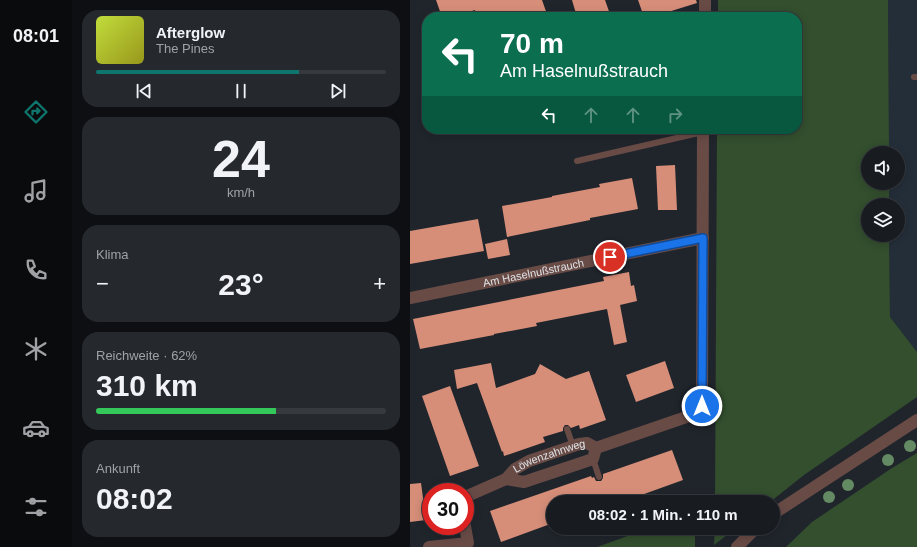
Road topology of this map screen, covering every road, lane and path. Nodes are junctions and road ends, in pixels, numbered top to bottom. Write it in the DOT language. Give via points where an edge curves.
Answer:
graph roads {
  1 [pos="705,0"];
  2 [pos="705,12"];
  3 [pos="687,134"];
  4 [pos="703,134"];
  5 [pos="577,161"];
  6 [pos="703,238"];
  7 [pos="410,298"];
  8 [pos="917,420"];
  9 [pos="567,429"];
  10 [pos="573,446"];
  11 [pos="594,454"];
  12 [pos="599,476"];
  13 [pos="506,479"];
  14 [pos="474,493"];
  15 [pos="780,509"];
  16 [pos="467,535"];
  17 [pos="749,535"];
  18 [pos="429,547"];
  19 [pos="737,547"];
  1 -- 2 [label="street"];
  3 -- 5 [label="lane"];
  4 -- 6 [label="street"];
  6 -- 7 [label="street, Am Haselnußstrauch"];
  6 -- 11 [label="street, Löwenzahnweg" via="702,406 695,414"];
  8 -- 15 [label="street"];
  9 -- 10 [label="lane"];
  10 -- 11 [label="street, Löwenzahnweg" via="587,443"];
  10 -- 13 [label="street, Löwenzahnweg" via="529,461 515,469"];
  11 -- 12 [label="lane"];
  11 -- 13 [label="street, Löwenzahnweg" via="524,482"];
  13 -- 14 [label="street, Löwenzahnweg"];
  16 -- 18 [label="street" via="468,543"];
  17 -- 19 [label="street"];
}
